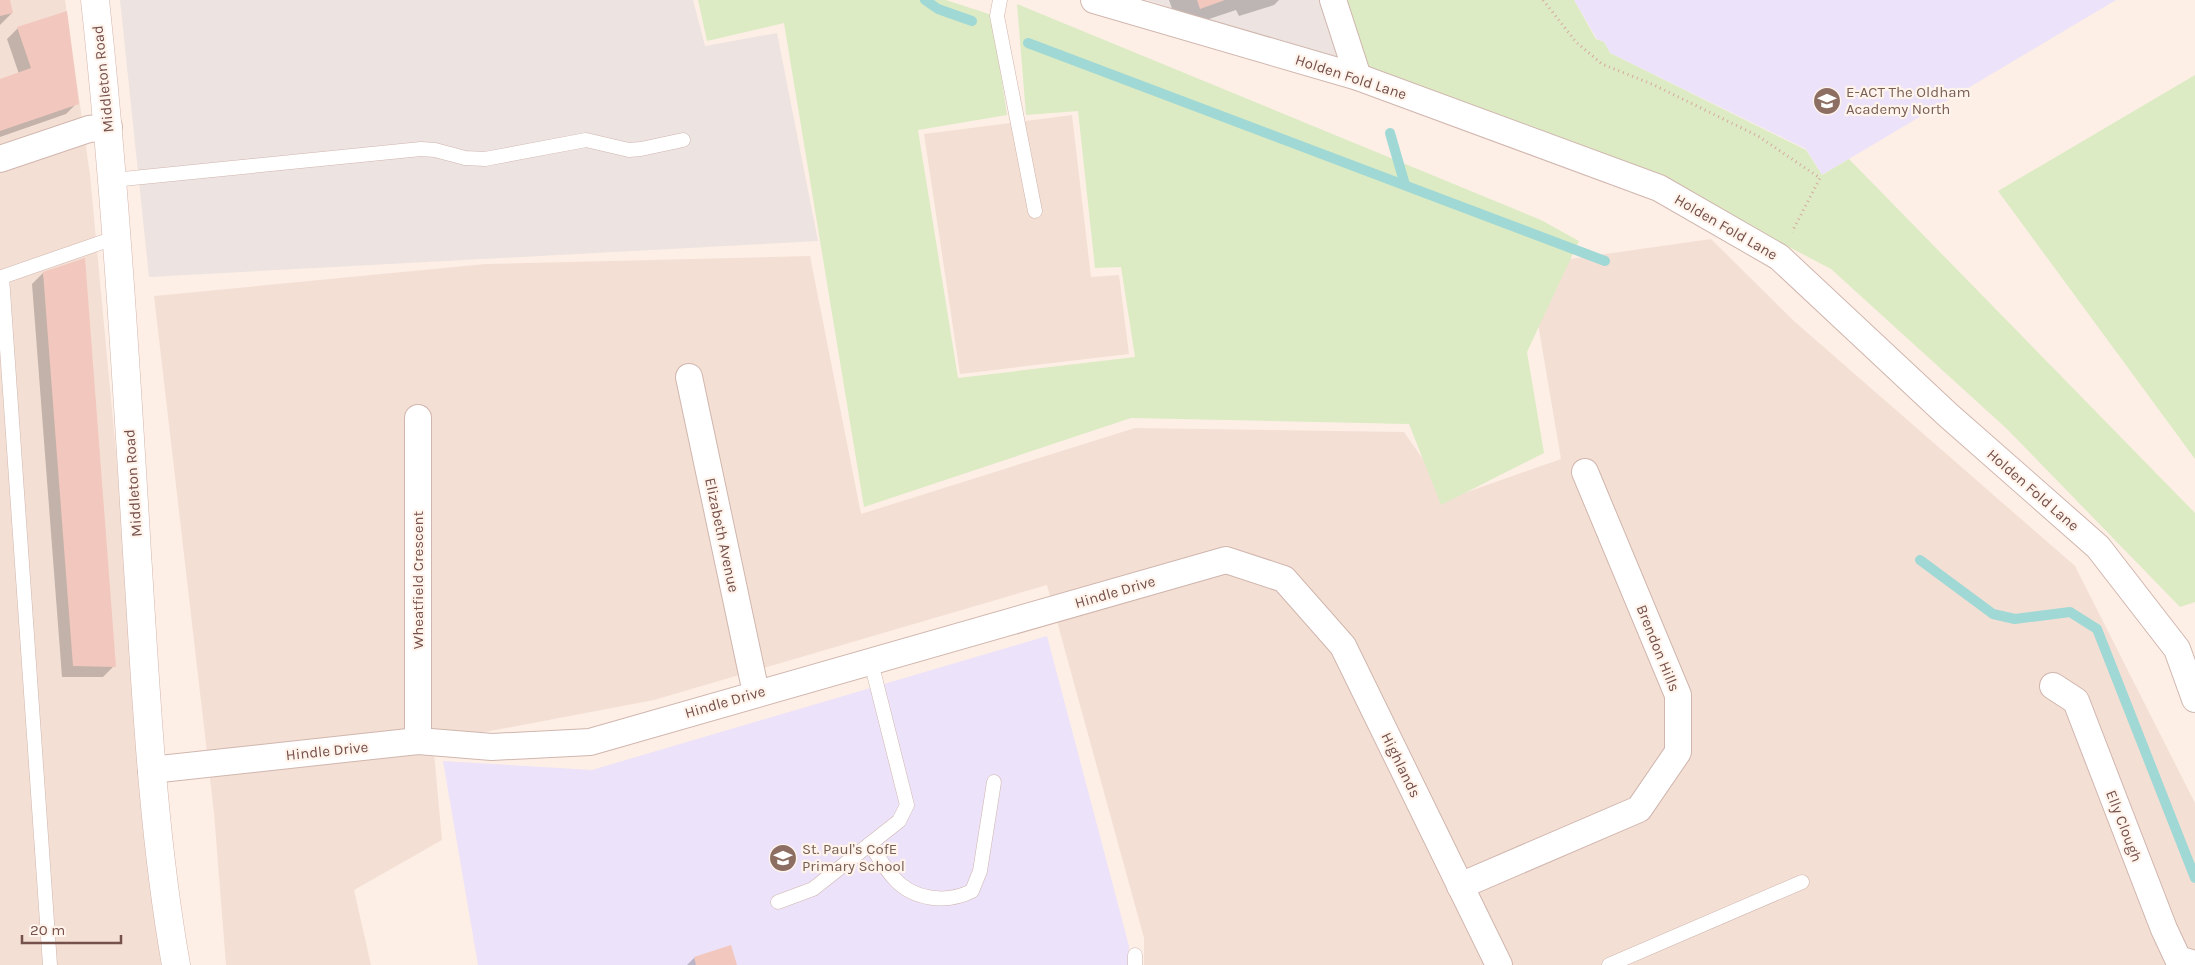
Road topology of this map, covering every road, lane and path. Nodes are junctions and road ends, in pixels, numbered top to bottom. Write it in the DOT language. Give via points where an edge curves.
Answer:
graph roads {
  1 [pos="95,0"];
  2 [pos="1000,0"];
  3 [pos="1094,0"];
  4 [pos="1333,0"];
  5 [pos="1543,0"];
  6 [pos="1358,77"];
  7 [pos="109,127"];
  8 [pos="683,140"];
  9 [pos="0,159"];
  10 [pos="113,180"];
  11 [pos="1035,211"];
  12 [pos="1790,236"];
  13 [pos="117,237"];
  14 [pos="1,278"];
  15 [pos="689,377"];
  16 [pos="418,418"];
  17 [pos="1585,472"];
  18 [pos="1284,579"];
  19 [pos="871,662"];
  20 [pos="2052,686"];
  21 [pos="756,693"];
  22 [pos="2195,699"];
  23 [pos="418,741"];
  24 [pos="151,770"];
  25 [pos="994,782"];
  26 [pos="870,844"];
  27 [pos="1802,882"];
  28 [pos="1460,886"];
  29 [pos="778,902"];
  30 [pos="2195,964"];
  31 [pos="50,965"];
  32 [pos="176,965"];
  33 [pos="1499,965"];
  34 [pos="1609,965"];
  1 -- 7 [label="main road, Middleton Road"];
  2 -- 11 [label="lane" via="997,16"];
  3 -- 6 [label="street, Holden Fold Lane"];
  4 -- 6 [label="street"];
  5 -- 12 [label="path" via="1576,42 1602,64 1654,85 1758,136 1820,178"];
  6 -- 22 [label="street, Holden Fold Lane" via="1659,188 1779,256 1948,415 2098,547 2176,649"];
  7 -- 9 [label="street" via="89,129"];
  7 -- 10 [label="main road, Middleton Road"];
  8 -- 10 [label="lane" via="629,150 586,140 485,159 421,149"];
  10 -- 13 [label="main road, Middleton Road"];
  13 -- 14 [label="lane"];
  13 -- 24 [label="main road, Middleton Road"];
  14 -- 31 [label="lane"];
  15 -- 21 [label="street, Elizabeth Avenue"];
  16 -- 23 [label="street, Wheatfield Crescent"];
  17 -- 28 [label="street, Brendon Hills" via="1678,695 1678,752 1639,808"];
  18 -- 19 [label="street, Hindle Drive" via="1226,560"];
  18 -- 28 [label="street, Highlands" via="1343,646"];
  19 -- 21 [label="street, Hindle Drive"];
  19 -- 26 [label="lane" via="907,805 899,822"];
  20 -- 30 [label="street, Elly Clough" via="2076,701 2164,929 2178,959"];
  21 -- 23 [label="street, Hindle Drive" via="590,742 492,747"];
  23 -- 24 [label="street, Hindle Drive"];
  24 -- 32 [label="main road, Middleton Road" via="165,900"];
  25 -- 26 [label="lane" via="980,871 972,891 959,898 931,899 907,890 894,878"];
  26 -- 29 [label="lane" via="812,889"];
  27 -- 34 [label="lane"];
  28 -- 33 [label="street, Highlands"];
}
